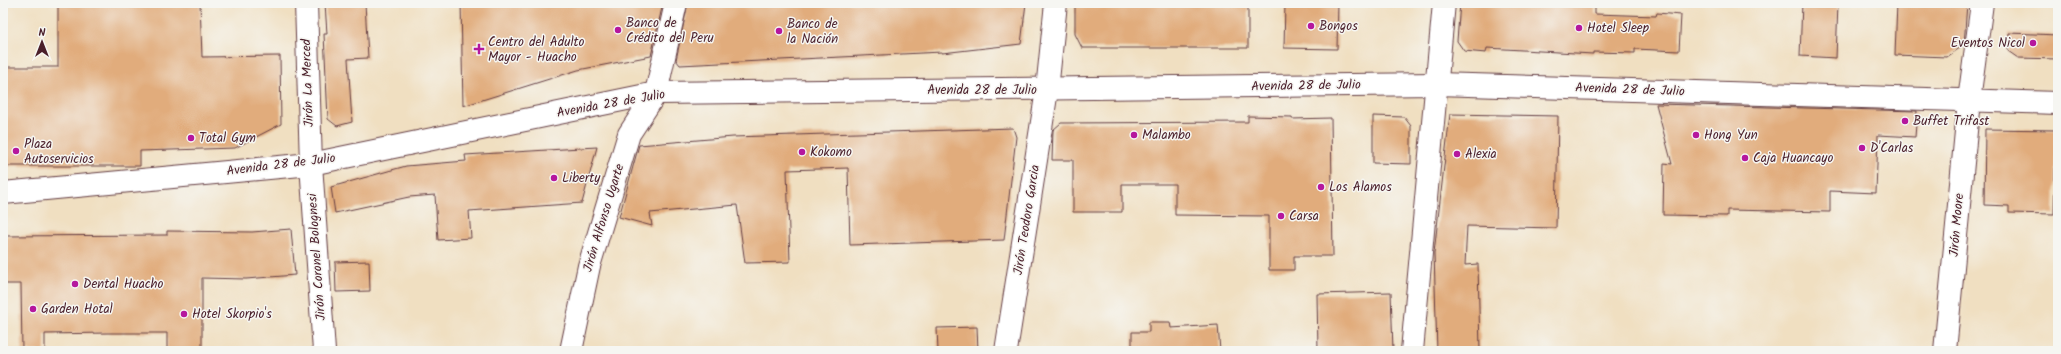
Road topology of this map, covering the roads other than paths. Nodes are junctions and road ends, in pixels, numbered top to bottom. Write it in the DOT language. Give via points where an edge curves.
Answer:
graph roads {
  1 [pos="306,3"];
  2 [pos="676,3"];
  3 [pos="1056,3"];
  4 [pos="1444,3"];
  5 [pos="1982,3"];
  6 [pos="1437,84"];
  7 [pos="1048,90"];
  8 [pos="656,93"];
  9 [pos="1969,100"];
  10 [pos="2058,103"];
  11 [pos="311,164"];
  12 [pos="3,193"];
  13 [pos="324,351"];
  14 [pos="570,351"];
  15 [pos="1006,351"];
  16 [pos="1412,351"];
  17 [pos="1945,351"];
  1 -- 11 [label="main road, Jirón La Merced"];
  2 -- 8 [label="main road"];
  3 -- 7 [label="main road, Jirón Teodoro Garcia"];
  4 -- 6 [label="main road"];
  5 -- 9 [label="main road, Jirón Moore"];
  6 -- 7 [label="main road, Avenida 28 de Julio"];
  6 -- 9 [label="main road, Avenida 28 de Julio"];
  6 -- 16 [label="main road"];
  7 -- 8 [label="main road, Avenida 28 de Julio"];
  7 -- 15 [label="main road, Jirón Teodoro Garcia"];
  8 -- 11 [label="main road, Avenida 28 de Julio"];
  8 -- 14 [label="main road, Jirón Alfonso Ugarte" via="629,134 588,266"];
  9 -- 10 [label="main road, Avenida 28 de Julio"];
  9 -- 17 [label="main road, Jirón Moore"];
  11 -- 12 [label="main road, Avenida 28 de Julio"];
  11 -- 13 [label="main road, Jirón Coronel Bolognesi"];
}
